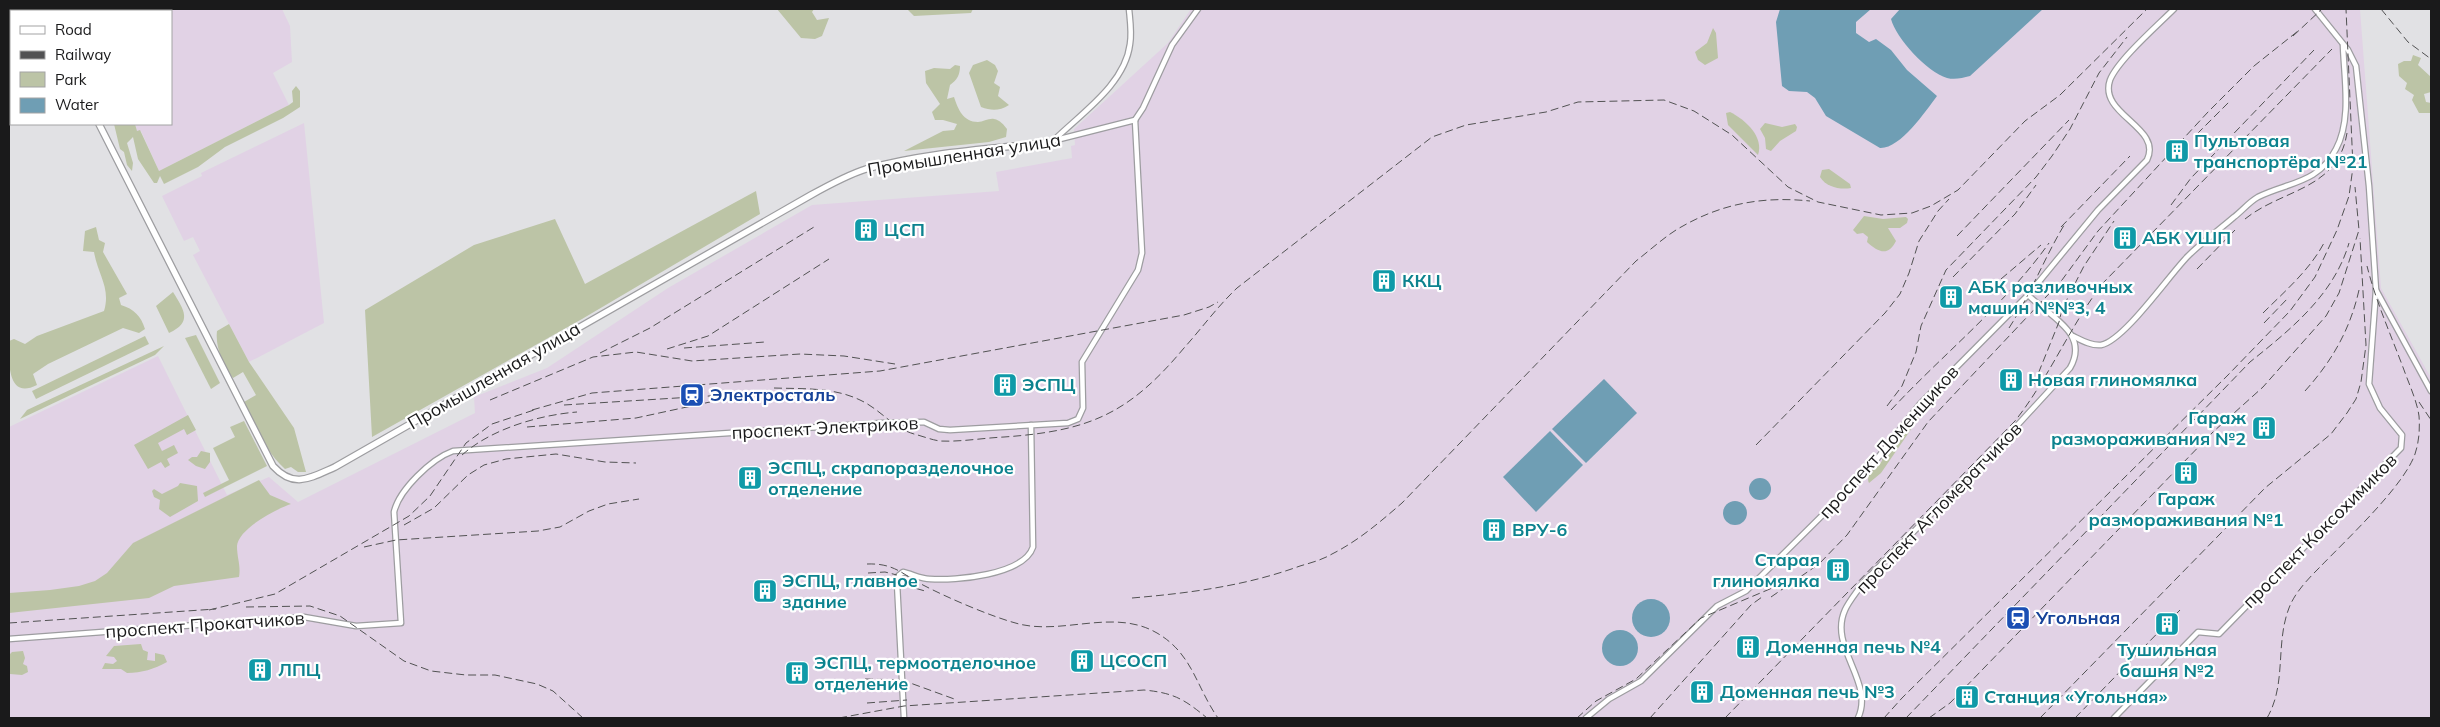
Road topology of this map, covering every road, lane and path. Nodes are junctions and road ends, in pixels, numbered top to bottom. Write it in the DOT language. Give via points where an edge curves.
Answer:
graph roads {
  1 [pos="1129,9"];
  2 [pos="1198,9"];
  3 [pos="2174,9"];
  4 [pos="2315,9"];
  5 [pos="2342,44"];
  6 [pos="1136,120"];
  7 [pos="100,125"];
  8 [pos="1052,142"];
  9 [pos="2376,290"];
  10 [pos="2028,294"];
  11 [pos="2073,336"];
  12 [pos="2431,391"];
  13 [pos="1031,425"];
  14 [pos="401,623"];
  15 [pos="9,639"];
  16 [pos="904,718"];
  17 [pos="1586,718"];
  18 [pos="1858,718"];
  19 [pos="2114,718"];
  1 -- 8 [label="street" via="1130,43 1122,71 1111,86"];
  2 -- 6 [label="street" via="1172,45"];
  3 -- 10 [label="street, проспект Доменщиков" via="2119,65 2108,88 2115,106 2149,142 2147,160 2098,210"];
  4 -- 5 [label="street"];
  5 -- 9 [label="street" via="2356,66 2359,82"];
  5 -- 11 [label="street" via="2346,110 2343,134 2324,166 2306,180 2257,198 2187,257 2117,336 2102,345 2087,343"];
  6 -- 8 [label="street, Промышленная улица"];
  6 -- 13 [label="street, проспект Электриков" via="1143,238 1138,270 1082,362 1083,408 1078,418 1068,423"];
  7 -- 8 [label="street, Промышленная улица" via="274,466 283,476 295,480 311,478 335,467 848,176 919,158"];
  9 -- 12 [label="street"];
  9 -- 19 [label="street, проспект Коксохимиков" via="2369,384 2380,408 2402,435 2401,448 2218,634 2198,632"];
  10 -- 11 [label="street"];
  10 -- 17 [label="street, проспект Доменщиков" via="1920,404 1869,469 1746,591 1717,606 1642,681 1609,699"];
  11 -- 18 [label="street, проспект Агломератчиков" via="2076,357 2070,368 1862,584 1844,610 1843,638 1862,689"];
  13 -- 14 [label="street, проспект Электриков" via="950,430 924,422 872,424 452,452 433,462 396,501"];
  13 -- 16 [label="street" via="1031,555 1006,571 984,575 929,579 903,572 898,576"];
  14 -- 15 [label="street, проспект Прокатчиков" via="356,626 304,617"];
}
